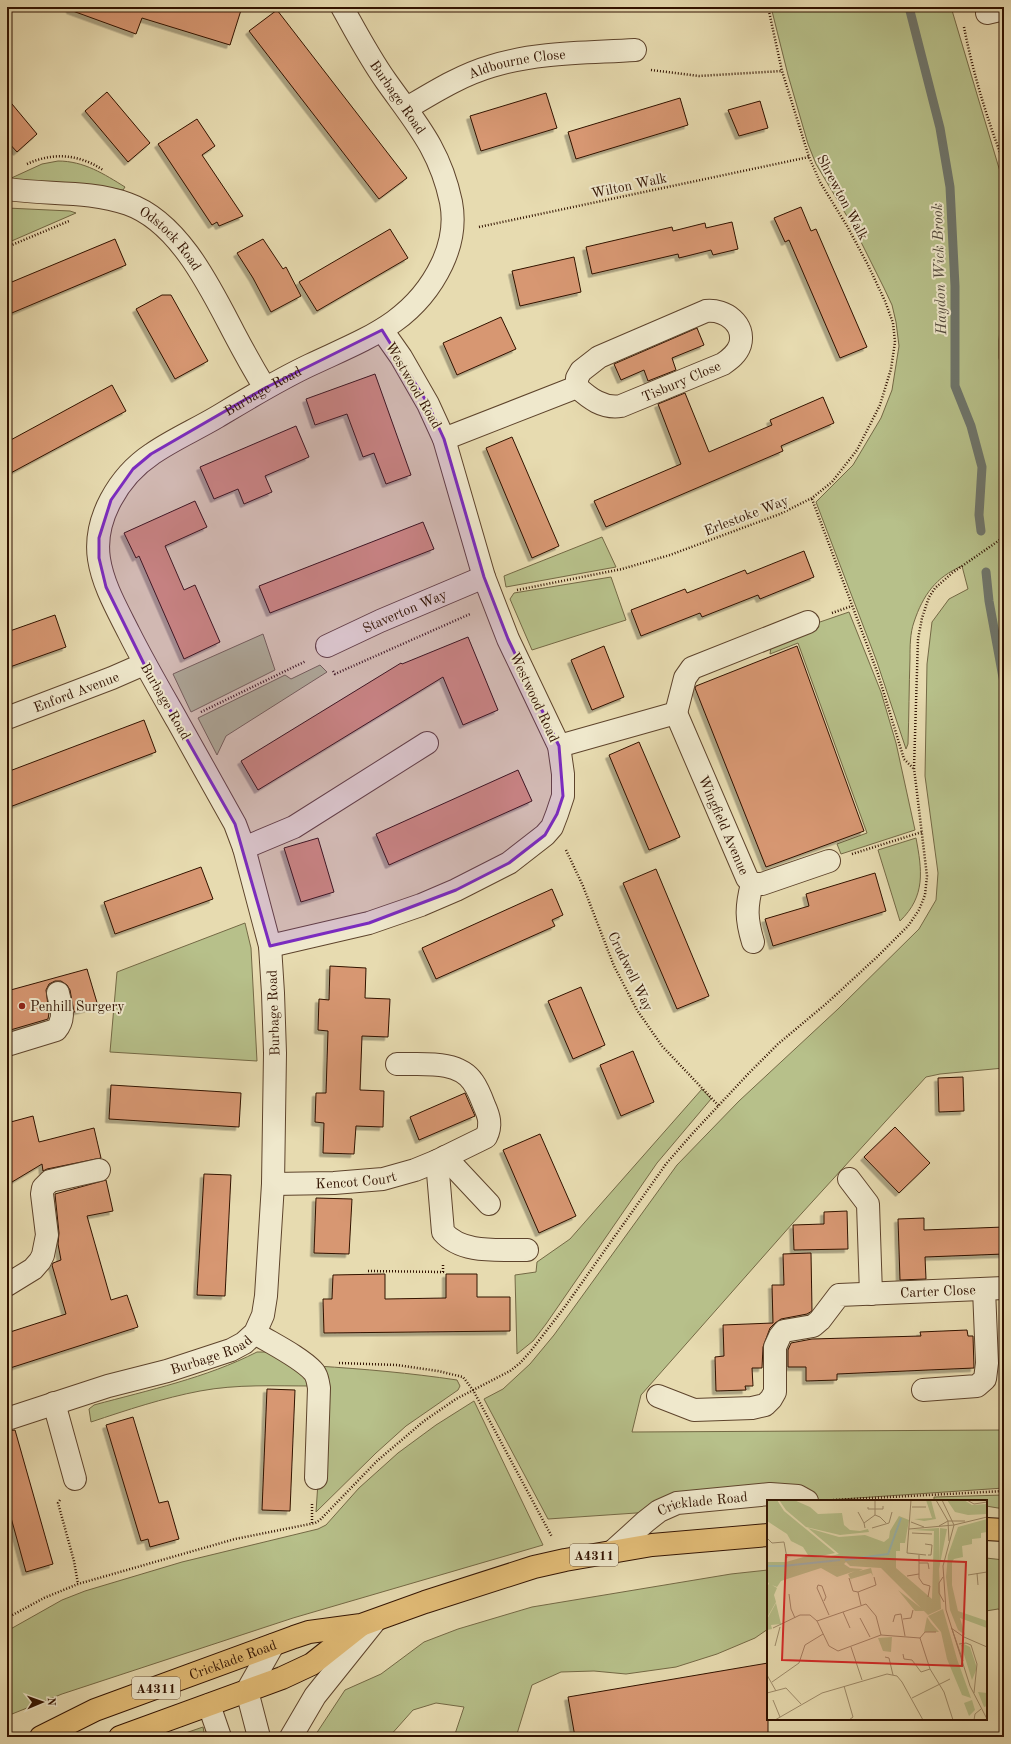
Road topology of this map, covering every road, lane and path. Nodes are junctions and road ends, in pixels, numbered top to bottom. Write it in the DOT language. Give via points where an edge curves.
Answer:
graph roads {
  1 [pos="342,7"];
  2 [pos="768,7"];
  3 [pos="964,26"];
  4 [pos="635,50"];
  5 [pos="782,70"];
  6 [pos="407,108"];
  7 [pos="809,157"];
  8 [pos="1004,163"];
  9 [pos="7,189"];
  10 [pos="96,197"];
  11 [pos="453,224"];
  12 [pos="7,247"];
  13 [pos="893,322"];
  14 [pos="382,330"];
  15 [pos="577,387"];
  16 [pos="265,388"];
  17 [pos="444,439"];
  18 [pos="812,498"];
  19 [pos="1004,537"];
  20 [pos="484,577"];
  21 [pos="493,600"];
  22 [pos="808,622"];
  23 [pos="327,646"];
  24 [pos="144,664"];
  25 [pos="676,713"];
  26 [pos="7,718"];
  27 [pos="178,723"];
  28 [pos="427,743"];
  29 [pos="559,746"];
  30 [pos="914,768"];
  31 [pos="552,827"];
  32 [pos="922,832"];
  33 [pos="244,848"];
  34 [pos="829,861"];
  35 [pos="752,884"];
  36 [pos="753,942"];
  37 [pos="270,946"];
  38 [pos="58,993"];
  39 [pos="7,1045"];
  40 [pos="397,1064"];
  41 [pos="720,1106"];
  42 [pos="441,1159"];
  43 [pos="99,1170"];
  44 [pos="849,1178"];
  45 [pos="273,1184"];
  46 [pos="489,1204"];
  47 [pos="443,1232"];
  48 [pos="527,1250"];
  49 [pos="368,1271"];
  50 [pos="7,1285"];
  51 [pos="994,1289"];
  52 [pos="871,1294"];
  53 [pos="255,1333"];
  54 [pos="303,1363"];
  55 [pos="473,1390"];
  56 [pos="923,1390"];
  57 [pos="658,1396"];
  58 [pos="54,1403"];
  59 [pos="7,1419"];
  60 [pos="316,1478"];
  61 [pos="75,1479"];
  62 [pos="1004,1491"];
  63 [pos="804,1500"];
  64 [pos="826,1500"];
  65 [pos="987,1529"];
  66 [pos="1004,1530"];
  67 [pos="767,1535"];
  68 [pos="612,1552"];
  69 [pos="565,1560"];
  70 [pos="78,1584"];
  71 [pos="7,1618"];
  72 [pos="368,1623"];
  73 [pos="273,1644"];
  74 [pos="247,1691"];
  75 [pos="209,1705"];
  76 [pos="42,1737"];
  77 [pos="120,1737"];
  78 [pos="220,1737"];
  79 [pos="260,1737"];
  80 [pos="291,1737"];
  1 -- 6 [label="street, Burbage Road" via="363,45"];
  2 -- 5 [label="path, Shrewton Walk"];
  3 -- 8 [label="path" via="974,74"];
  4 -- 5 [label="path" via="631,68 699,76"];
  4 -- 6 [label="street, Aldbourne Close" via="545,56 492,66 445,85"];
  5 -- 7 [label="path, Shrewton Walk"];
  6 -- 11 [label="street, Burbage Road" via="427,137 439,161 452,204"];
  7 -- 11 [label="path, Wilton Walk" via="475,228"];
  7 -- 13 [label="path, Shrewton Walk" via="820,182 868,265"];
  9 -- 10 [label="street, Odstock Road"];
  10 -- 12 [label="path" via="82,216"];
  10 -- 16 [label="street, Odstock Road" via="139,209 183,247"];
  11 -- 14 [label="street, Burbage Road" via="446,256 436,278 408,312"];
  13 -- 18 [label="path, Erlestoke Way" via="895,342 892,362 880,405 857,450 832,482"];
  14 -- 16 [label="street, Burbage Road"];
  14 -- 17 [label="street, Westwood Road" via="428,404"];
  15 -- 15 [label="street, Tisbury Close" via="577,378 581,371 599,357 706,311 714,310 727,314 737,326 740,345 724,364 621,406 594,402"];
  15 -- 17 [label="street"];
  16 -- 24 [label="street, Burbage Road" via="151,454 133,469 111,500 98,538 99,558 106,587"];
  17 -- 20 [label="street, Westwood Road"];
  18 -- 21 [label="path, Erlestoke Way" via="780,514 670,555 622,569 510,591"];
  18 -- 30 [label="path" via="878,674 904,759"];
  19 -- 30 [label="path" via="952,573 929,597 918,639"];
  20 -- 21 [label="street, Westwood Road"];
  20 -- 23 [label="street, Staverton Way" via="380,620"];
  21 -- 29 [label="street, Westwood Road" via="514,652"];
  22 -- 25 [label="street" via="692,668 685,678"];
  23 -- 27 [label="path" via="301,664"];
  24 -- 26 [label="street, Enford Avenue"];
  24 -- 27 [label="street, Burbage Road"];
  25 -- 29 [label="street"];
  25 -- 35 [label="street, Wingfield Avenue" via="747,878"];
  27 -- 33 [label="street, Burbage Road" via="235,824"];
  28 -- 33 [label="street" via="294,826"];
  29 -- 31 [label="street, Westwood Road" via="563,774 562,796"];
  30 -- 32 [label="path"];
  31 -- 37 [label="street, Westwood Road" via="545,836 509,863 421,905 369,924"];
  31 -- 41 [label="path, Crudwell Way" via="571,859 614,966 637,1010 662,1046"];
  32 -- 34 [label="path"];
  32 -- 41 [label="path" via="927,876 920,910 908,926 832,998 778,1044"];
  33 -- 37 [label="street, Burbage Road"];
  34 -- 35 [label="street, Wingfield Avenue" via="762,884"];
  35 -- 36 [label="street" via="746,916"];
  37 -- 45 [label="street, Burbage Road" via="276,1053"];
  38 -- 39 [label="street" via="63,1018 61,1025 56,1030"];
  40 -- 42 [label="street, Kencot Court" via="451,1067 468,1076 473,1082 489,1117 489,1130 486,1137 480,1141"];
  41 -- 55 [label="path" via="666,1164 530,1352 510,1371"];
  42 -- 45 [label="street, Kencot Court" via="383,1179"];
  42 -- 46 [label="street"];
  42 -- 47 [label="street"];
  43 -- 50 [label="street" via="46,1183 42,1194 47,1235 43,1255 32,1268"];
  44 -- 52 [label="street" via="868,1204"];
  45 -- 53 [label="street, Burbage Road" via="266,1296 263,1314"];
  47 -- 48 [label="street" via="449,1239 462,1246"];
  47 -- 49 [label="path" via="443,1272"];
  51 -- 52 [label="street, Carter Close"];
  51 -- 56 [label="street" via="985,1379 977,1386"];
  52 -- 57 [label="street, Carter Close" via="839,1295 820,1320 812,1326 784,1332 780,1336 775,1347 774,1392 765,1405 752,1408 694,1410"];
  53 -- 54 [label="street"];
  53 -- 58 [label="street, Burbage Road" via="231,1350 203,1360"];
  54 -- 55 [label="path" via="374,1364 438,1371 463,1377"];
  54 -- 60 [label="street" via="317,1377 319,1388"];
  55 -- 69 [label="path"];
  55 -- 70 [label="path" via="442,1408 404,1438 315,1523 235,1539"];
  58 -- 59 [label="street, Burbage Road"];
  58 -- 61 [label="street"];
  61 -- 70 [label="path" via="58,1503"];
  62 -- 64 [label="path"];
  63 -- 68 [label="street, Cricklade Road" via="798,1496 770,1494 677,1503 659,1511"];
  65 -- 66 [label="main road"];
  67 -- 68 [label="main road, Cricklade Road / A4311" via="659,1544"];
  68 -- 69 [label="main road, Cricklade Road / A4311"];
  69 -- 72 [label="main road, Cricklade Road / A4311" via="534,1567"];
  70 -- 71 [label="path" via="44,1598"];
  72 -- 73 [label="main road, Cricklade Road / A4311" via="309,1632"];
  72 -- 74 [label="main road, Cricklade Road / A4311" via="312,1664"];
  72 -- 80 [label="street" via="316,1696"];
  73 -- 74 [label="street"];
  73 -- 76 [label="main road, Cricklade Road / A4311" via="95,1710"];
  74 -- 75 [label="main road, Cricklade Road / A4311"];
  74 -- 79 [label="street"];
  75 -- 77 [label="main road, Cricklade Road / A4311"];
  75 -- 78 [label="street"];
}
